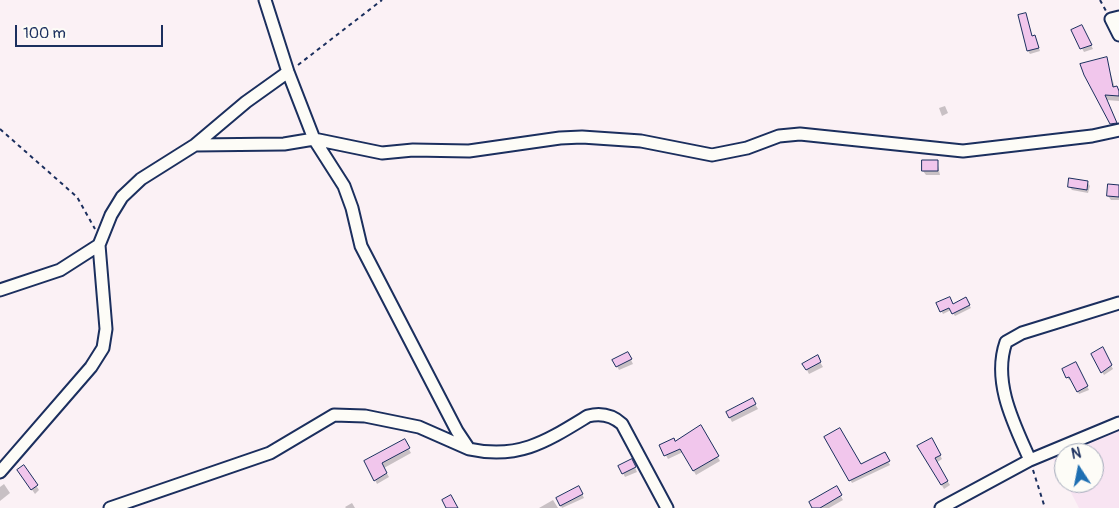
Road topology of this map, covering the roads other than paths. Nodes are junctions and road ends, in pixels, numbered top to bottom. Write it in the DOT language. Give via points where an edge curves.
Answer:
graph roads {
  1 [pos="265,0"];
  2 [pos="1119,17"];
  3 [pos="1119,35"];
  4 [pos="288,72"];
  5 [pos="1119,130"];
  6 [pos="314,139"];
  7 [pos="195,144"];
  8 [pos="99,245"];
  9 [pos="0,290"];
  10 [pos="1119,303"];
  11 [pos="1119,423"];
  12 [pos="469,449"];
  13 [pos="1030,460"];
  14 [pos="0,472"];
  15 [pos="110,508"];
  16 [pos="667,508"];
  17 [pos="941,508"];
  1 -- 4 [label="street"];
  2 -- 3 [label="street" via="1111,19"];
  4 -- 6 [label="street"];
  4 -- 7 [label="street"];
  5 -- 6 [label="street" via="963,151 800,134 779,136 747,148 712,155 665,144 612,138 560,138 469,151 382,153"];
  6 -- 7 [label="street" via="284,144"];
  6 -- 12 [label="street" via="344,186 361,246"];
  7 -- 8 [label="street" via="142,179 122,197"];
  8 -- 9 [label="street" via="60,270"];
  8 -- 14 [label="street" via="106,329 103,348 91,367"];
  10 -- 13 [label="street" via="1022,333 1006,342 1001,356 1001,377 1015,427"];
  11 -- 13 [label="street"];
  12 -- 15 [label="street" via="419,427 365,416 334,415 270,453"];
  12 -- 16 [label="street" via="483,452 525,449 541,445 588,416 596,414 614,418 622,424"];
  13 -- 17 [label="street"];
}
